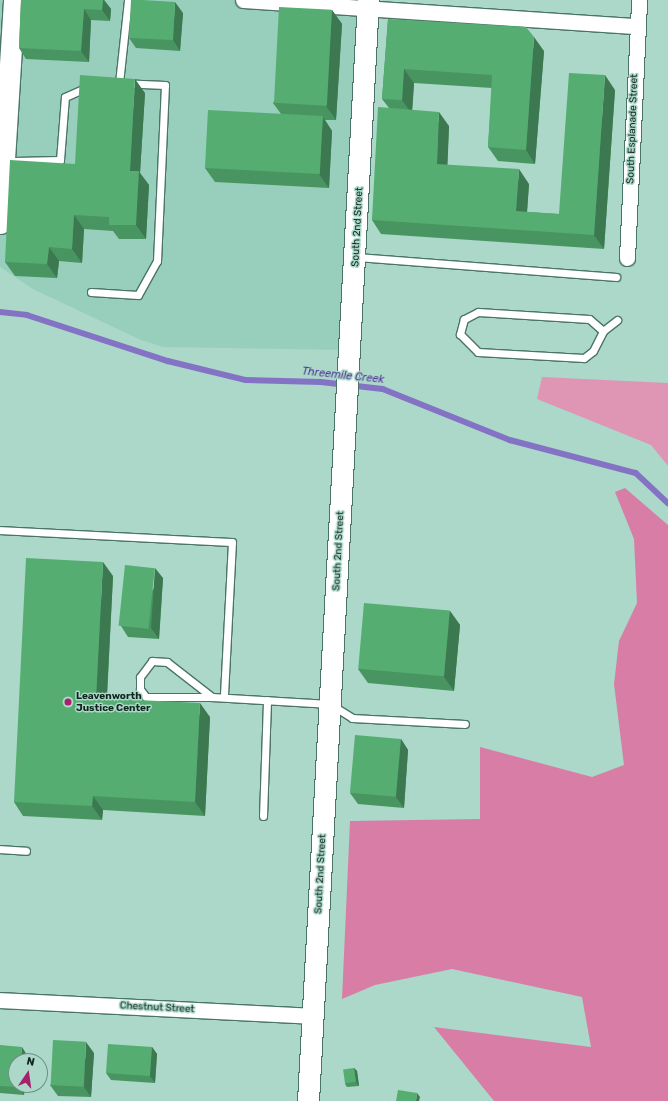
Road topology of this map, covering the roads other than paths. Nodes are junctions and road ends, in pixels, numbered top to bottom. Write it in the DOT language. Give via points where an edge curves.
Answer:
graph roads {
  1 [pos="14,0"];
  2 [pos="128,0"];
  3 [pos="243,0"];
  4 [pos="639,0"];
  5 [pos="368,4"];
  6 [pos="637,26"];
  7 [pos="98,83"];
  8 [pos="4,162"];
  9 [pos="1,194"];
  10 [pos="0,223"];
  11 [pos="357,257"];
  12 [pos="627,258"];
  13 [pos="616,277"];
  14 [pos="91,292"];
  15 [pos="617,320"];
  16 [pos="603,331"];
  17 [pos="0,530"];
  18 [pos="212,697"];
  19 [pos="224,697"];
  20 [pos="267,700"];
  21 [pos="330,704"];
  22 [pos="465,724"];
  23 [pos="263,816"];
  24 [pos="0,849"];
  25 [pos="26,851"];
  26 [pos="0,1000"];
  27 [pos="313,1016"];
  28 [pos="308,1101"];
  1 -- 8 [label="street"];
  2 -- 14 [label="lane" via="116,83 166,85 157,261 138,295"];
  3 -- 5 [label="street"];
  4 -- 6 [label="street, South Esplanade Street"];
  5 -- 6 [label="street"];
  5 -- 11 [label="street, South 2nd Street"];
  6 -- 12 [label="street, South Esplanade Street"];
  7 -- 8 [label="lane" via="64,97 60,160"];
  8 -- 9 [label="street"];
  9 -- 10 [label="street"];
  11 -- 13 [label="lane"];
  11 -- 21 [label="street, South 2nd Street"];
  15 -- 16 [label="lane"];
  16 -- 16 [label="lane" via="589,319 478,312 464,319 460,334 478,352 584,358 593,351"];
  17 -- 19 [label="lane" via="232,542"];
  18 -- 18 [label="lane" via="167,662 152,661 140,677 140,689 146,696"];
  18 -- 19 [label="lane"];
  19 -- 20 [label="lane"];
  20 -- 21 [label="lane"];
  20 -- 23 [label="lane"];
  21 -- 22 [label="lane" via="352,718"];
  21 -- 27 [label="street, South 2nd Street"];
  24 -- 25 [label="lane"];
  26 -- 27 [label="street, Chestnut Street"];
  27 -- 28 [label="street, South 2nd Street"];
}
